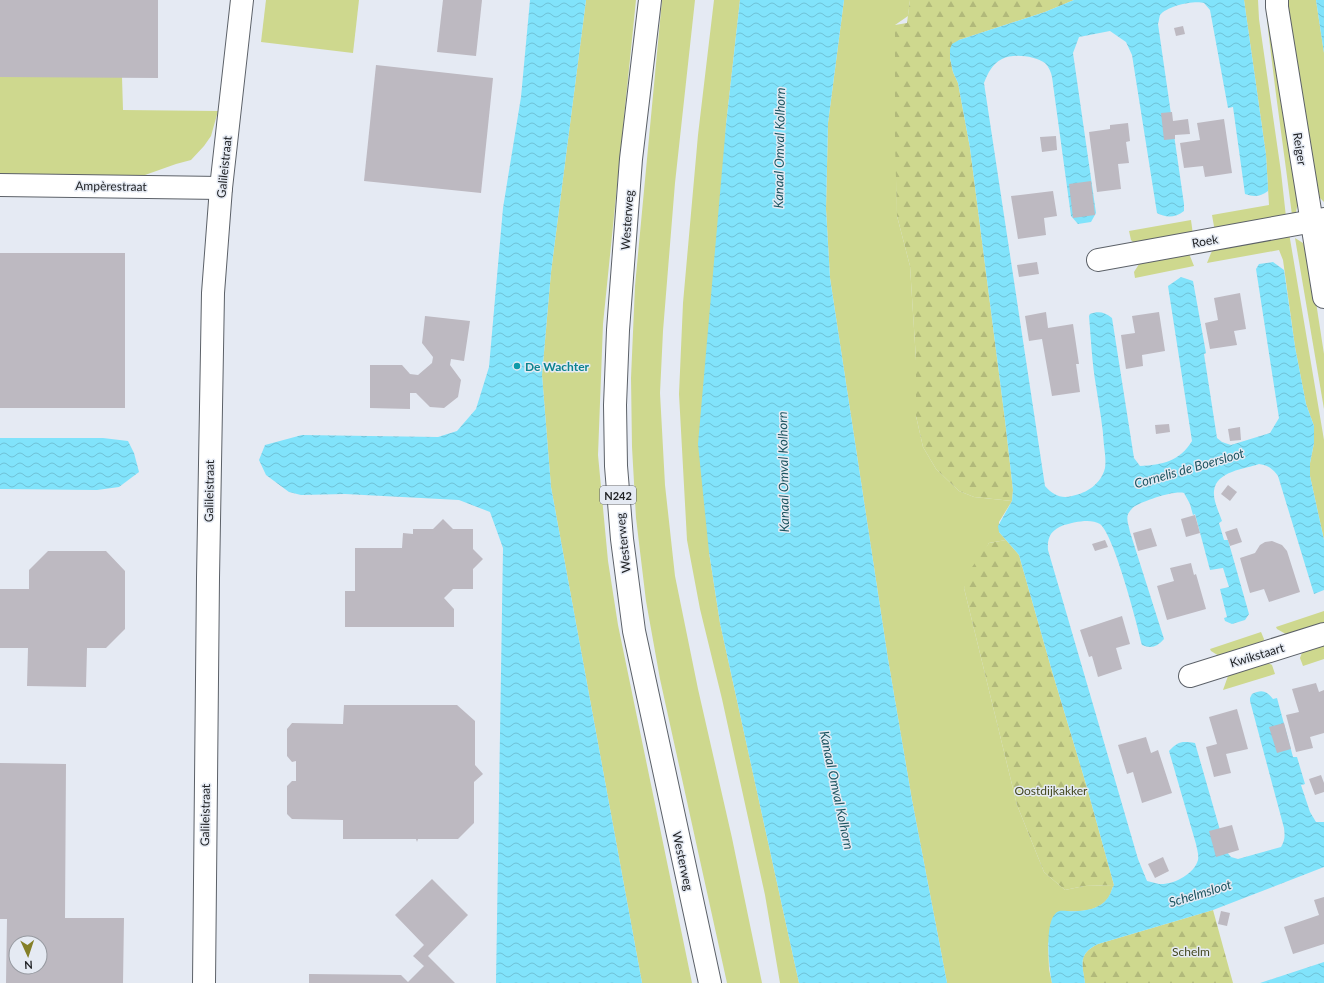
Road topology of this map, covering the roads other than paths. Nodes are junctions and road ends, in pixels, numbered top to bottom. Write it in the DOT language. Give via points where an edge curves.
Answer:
graph roads {
  1 [pos="242,0"];
  2 [pos="650,0"];
  3 [pos="1277,0"];
  4 [pos="0,185"];
  5 [pos="221,188"];
  6 [pos="1318,221"];
  7 [pos="1098,260"];
  8 [pos="1324,297"];
  9 [pos="1324,634"];
  10 [pos="1190,676"];
  11 [pos="204,983"];
  12 [pos="710,983"];
  1 -- 5 [label="street, Galileistraat"];
  2 -- 12 [label="street, Westerweg / N242" via="631,159 618,330 616,466 634,631"];
  3 -- 6 [label="street, Reiger"];
  4 -- 5 [label="street, Ampèrestraat"];
  5 -- 11 [label="street, Galileistraat" via="213,293"];
  6 -- 7 [label="street, Roek"];
  6 -- 8 [label="street, Reiger"];
  9 -- 10 [label="street, Kwikstaart"];
}
